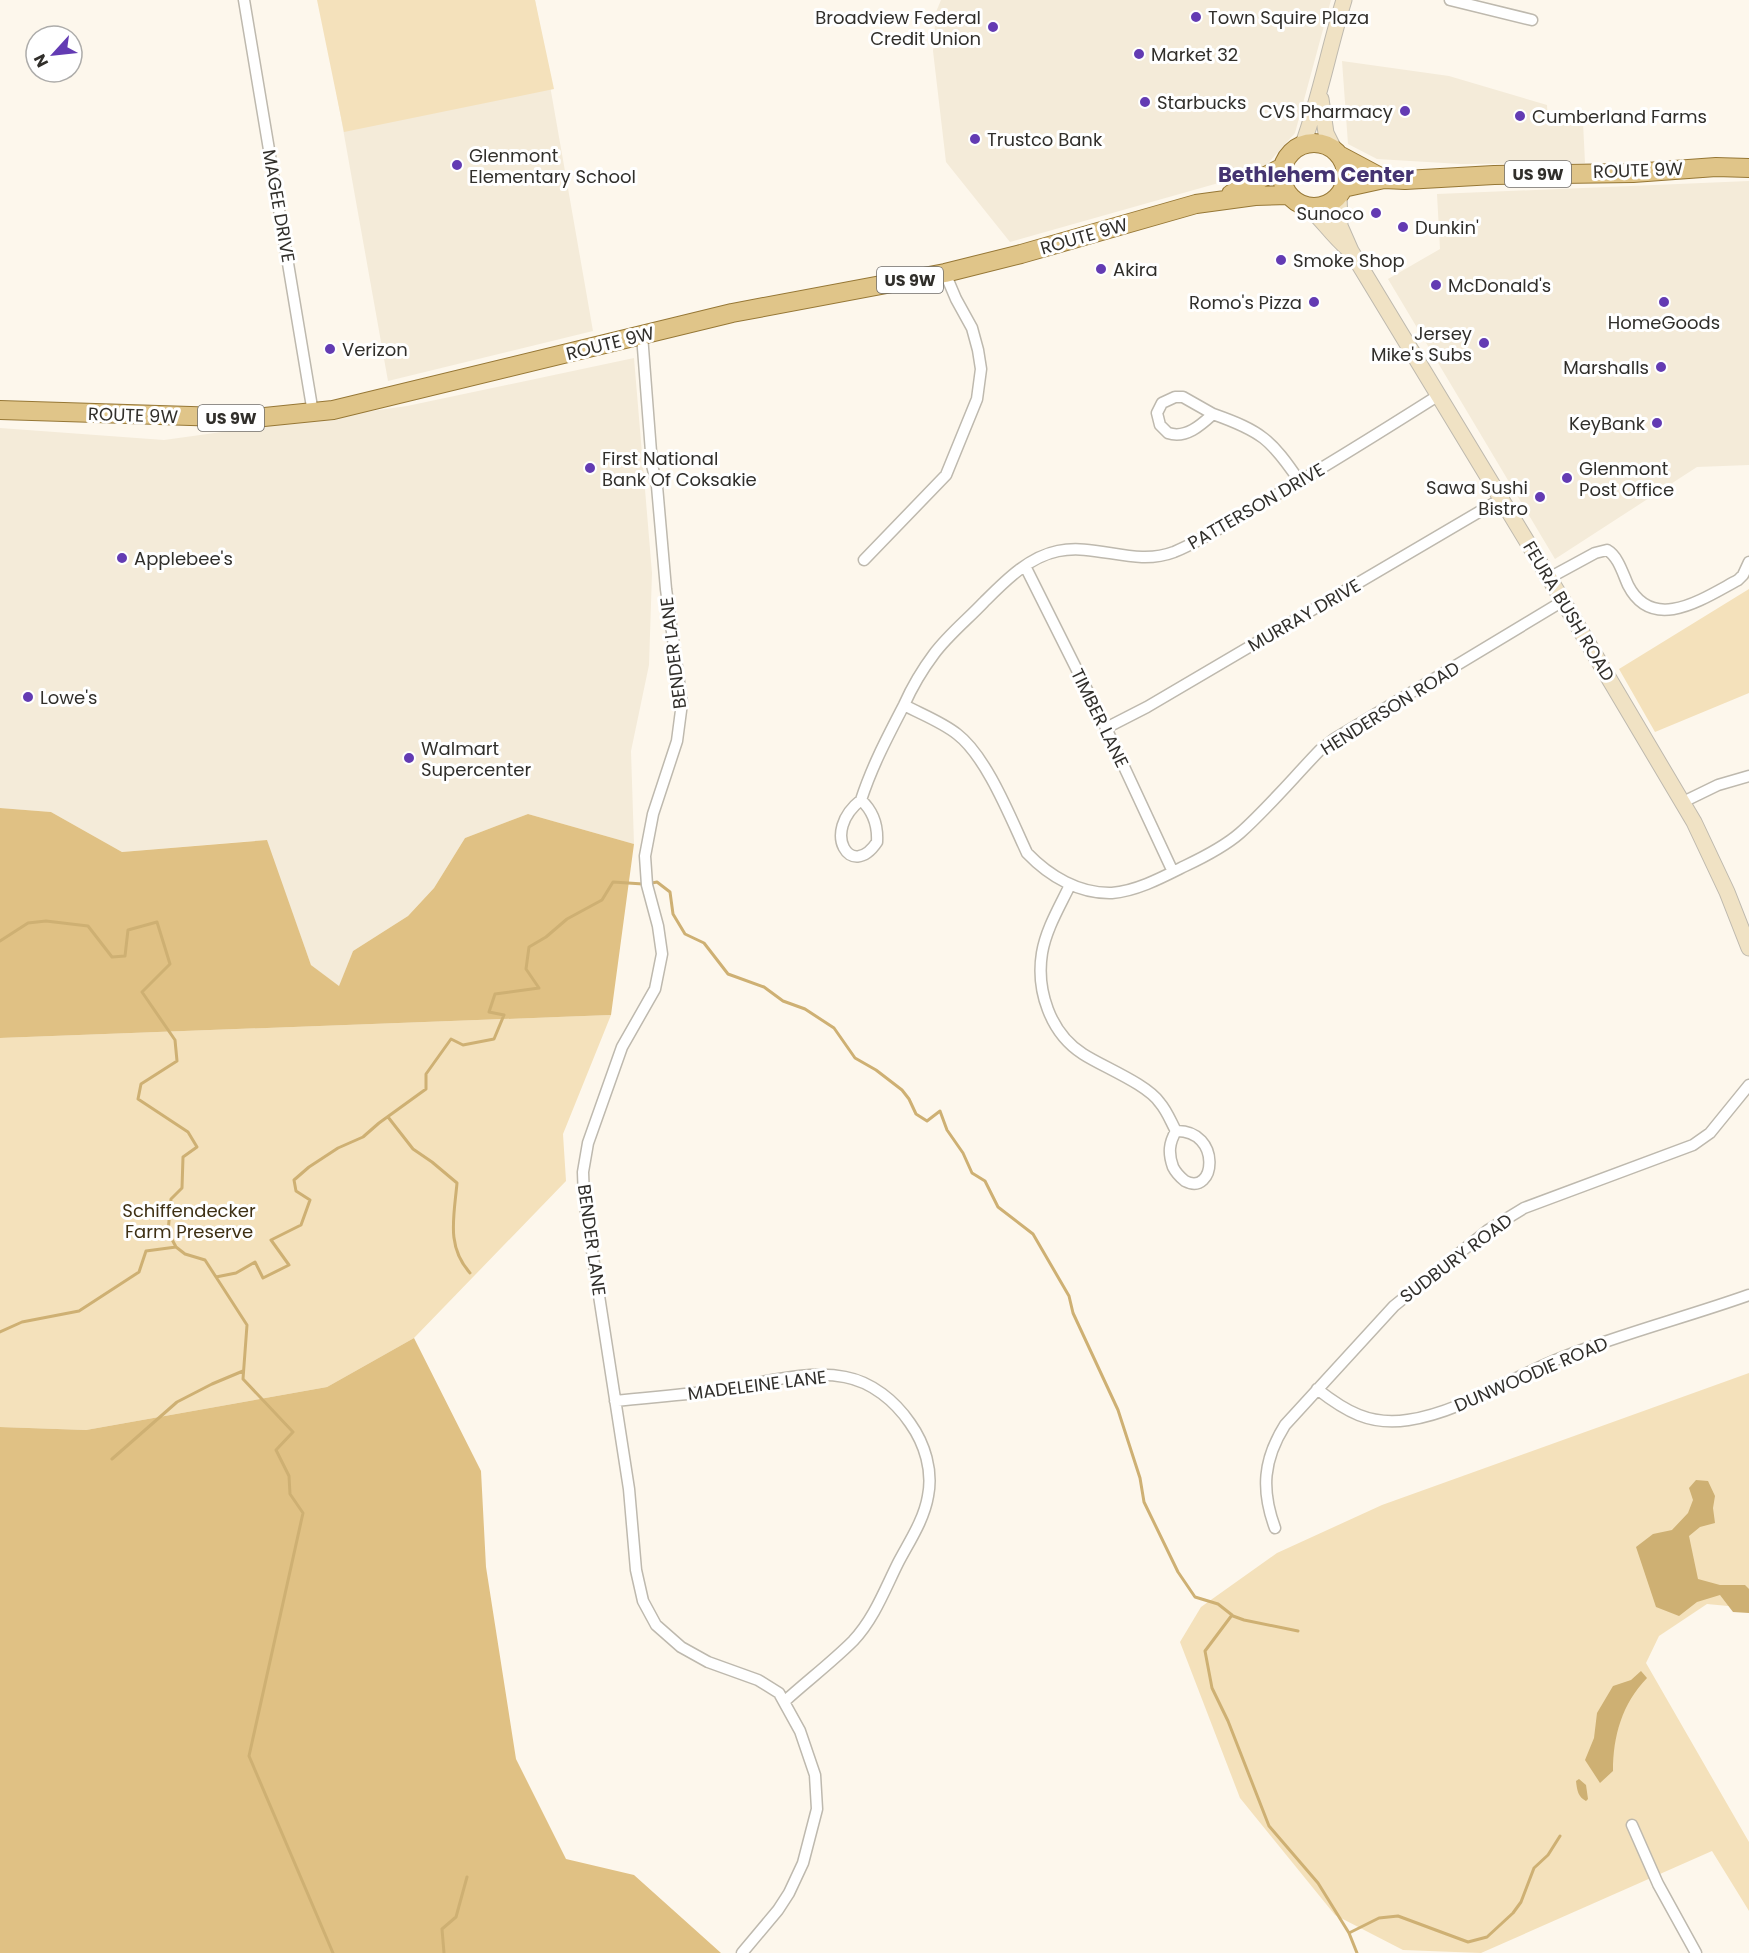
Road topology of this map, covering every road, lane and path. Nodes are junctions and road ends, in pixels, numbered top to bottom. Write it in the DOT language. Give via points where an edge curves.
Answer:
graph roads {
  1 [pos="244,0"];
  2 [pos="1344,0"];
  3 [pos="1450,0"];
  4 [pos="1532,20"];
  5 [pos="1320,86"];
  6 [pos="1303,144"];
  7 [pos="1337,153"];
  8 [pos="1283,167"];
  9 [pos="1749,168"];
  10 [pos="1384,178"];
  11 [pos="1341,191"];
  12 [pos="1289,195"];
  13 [pos="1212,202"];
  14 [pos="1306,205"];
  15 [pos="1351,251"];
  16 [pos="945,273"];
  17 [pos="642,335"];
  18 [pos="1439,395"];
  19 [pos="0,410"];
  20 [pos="313,413"];
  21 [pos="1213,414"];
  22 [pos="1300,482"];
  23 [pos="1501,499"];
  24 [pos="864,560"];
  25 [pos="1749,562"];
  26 [pos="1025,566"];
  27 [pos="1550,578"];
  28 [pos="1563,601"];
  29 [pos="904,705"];
  30 [pos="1106,728"];
  31 [pos="1749,776"];
  32 [pos="861,800"];
  33 [pos="1683,802"];
  34 [pos="1173,872"];
  35 [pos="1070,885"];
  36 [pos="1749,948"];
  37 [pos="1749,1085"];
  38 [pos="1176,1131"];
  39 [pos="1749,1295"];
  40 [pos="1317,1389"];
  41 [pos="615,1401"];
  42 [pos="1275,1528"];
  43 [pos="785,1701"];
  44 [pos="1632,1825"];
  45 [pos="742,1953"];
  46 [pos="1696,1953"];
  1 -- 20 [label="street, MAGEE DRIVE"];
  2 -- 5 [label="main road"];
  3 -- 4 [label="street"];
  5 -- 6 [label="main road"];
  5 -- 7 [label="main road" via="1326,133"];
  6 -- 7 [label="main road" via="1320,143"];
  6 -- 8 [label="main road"];
  7 -- 10 [label="main road, ROUTE 9W / US 9W"];
  7 -- 11 [label="main road" via="1345,171"];
  8 -- 12 [label="main road" via="1284,186"];
  8 -- 13 [label="main road, ROUTE 9W / US 9W"];
  9 -- 10 [label="main road, ROUTE 9W / US 9W"];
  10 -- 11 [label="main road, ROUTE 9W / US 9W"];
  11 -- 14 [label="main road" via="1324,205"];
  11 -- 15 [label="main road, FEURA BUSH ROAD" via="1340,226"];
  12 -- 13 [label="main road, ROUTE 9W / US 9W"];
  12 -- 14 [label="main road"];
  13 -- 16 [label="main road, ROUTE 9W / US 9W"];
  14 -- 15 [label="main road, FEURA BUSH ROAD"];
  15 -- 18 [label="main road, FEURA BUSH ROAD"];
  16 -- 17 [label="main road, ROUTE 9W / US 9W" via="732,313"];
  16 -- 24 [label="street" via="972,328 978,350 981,369 977,399 946,475"];
  17 -- 20 [label="main road, ROUTE 9W / US 9W"];
  17 -- 41 [label="street, BENDER LANE" via="652,465 682,703 677,741 653,814 645,856 647,885 662,945 661,967 655,989 618,1057 585,1152 583,1172 587,1230"];
  18 -- 22 [label="street, PATTERSON DRIVE"];
  18 -- 23 [label="main road, FEURA BUSH ROAD"];
  19 -- 20 [label="main road, ROUTE 9W / US 9W" via="210,418"];
  21 -- 21 [label="street" via="1180,396 1162,403 1157,413 1164,430 1174,435 1200,426"];
  21 -- 22 [label="street" via="1259,433 1284,457"];
  22 -- 26 [label="street, PATTERSON DRIVE" via="1171,553 1136,558 1079,549 1042,556"];
  23 -- 27 [label="main road, FEURA BUSH ROAD"];
  23 -- 30 [label="street, MURRAY DRIVE"];
  25 -- 27 [label="street" via="1738,580 1668,611 1647,607 1638,600 1607,550"];
  26 -- 29 [label="street, PATTERSON DRIVE" via="934,653"];
  26 -- 30 [label="street, TIMBER LANE"];
  27 -- 28 [label="main road, FEURA BUSH ROAD"];
  28 -- 33 [label="main road, FEURA BUSH ROAD"];
  28 -- 34 [label="street, HENDERSON ROAD" via="1334,739 1239,833 1208,855"];
  29 -- 32 [label="street, PATTERSON DRIVE" via="869,773"];
  29 -- 35 [label="street, HENDERSON ROAD" via="957,734 969,746 1028,853 1047,872"];
  30 -- 34 [label="street, TIMBER LANE"];
  31 -- 33 [label="street"];
  32 -- 32 [label="street, PATTERSON DRIVE" via="876,821 878,842 859,856 845,850 841,828 850,810"];
  33 -- 36 [label="main road, FEURA BUSH ROAD" via="1727,892"];
  34 -- 35 [label="street, HENDERSON ROAD" via="1140,887 1112,893"];
  35 -- 38 [label="street" via="1042,951 1041,981 1048,1012 1061,1034 1080,1052 1159,1101"];
  37 -- 40 [label="street, SUDBURY ROAD" via="1710,1132 1693,1145 1524,1208 1488,1230 1394,1305"];
  38 -- 38 [label="street" via="1194,1134 1209,1153 1209,1170 1198,1183 1182,1179 1173,1165 1170,1147"];
  39 -- 40 [label="street, DUNWOODIE ROAD" via="1572,1353 1478,1397 1408,1420 1385,1421 1355,1415"];
  40 -- 42 [label="street, SUDBURY ROAD" via="1285,1425 1270,1456 1265,1493"];
  41 -- 43 [label="street, BENDER LANE" via="630,1496 636,1570 649,1614 666,1635 688,1652 764,1683"];
  41 -- 43 [label="street, MADELEINE LANE" via="822,1374 847,1377 886,1396 917,1433 929,1477 921,1518 869,1621 854,1640"];
  43 -- 45 [label="street, BENDER LANE" via="813,1765 818,1792 816,1816 807,1853 789,1893"];
  44 -- 46 [label="street" via="1658,1884"];
}
